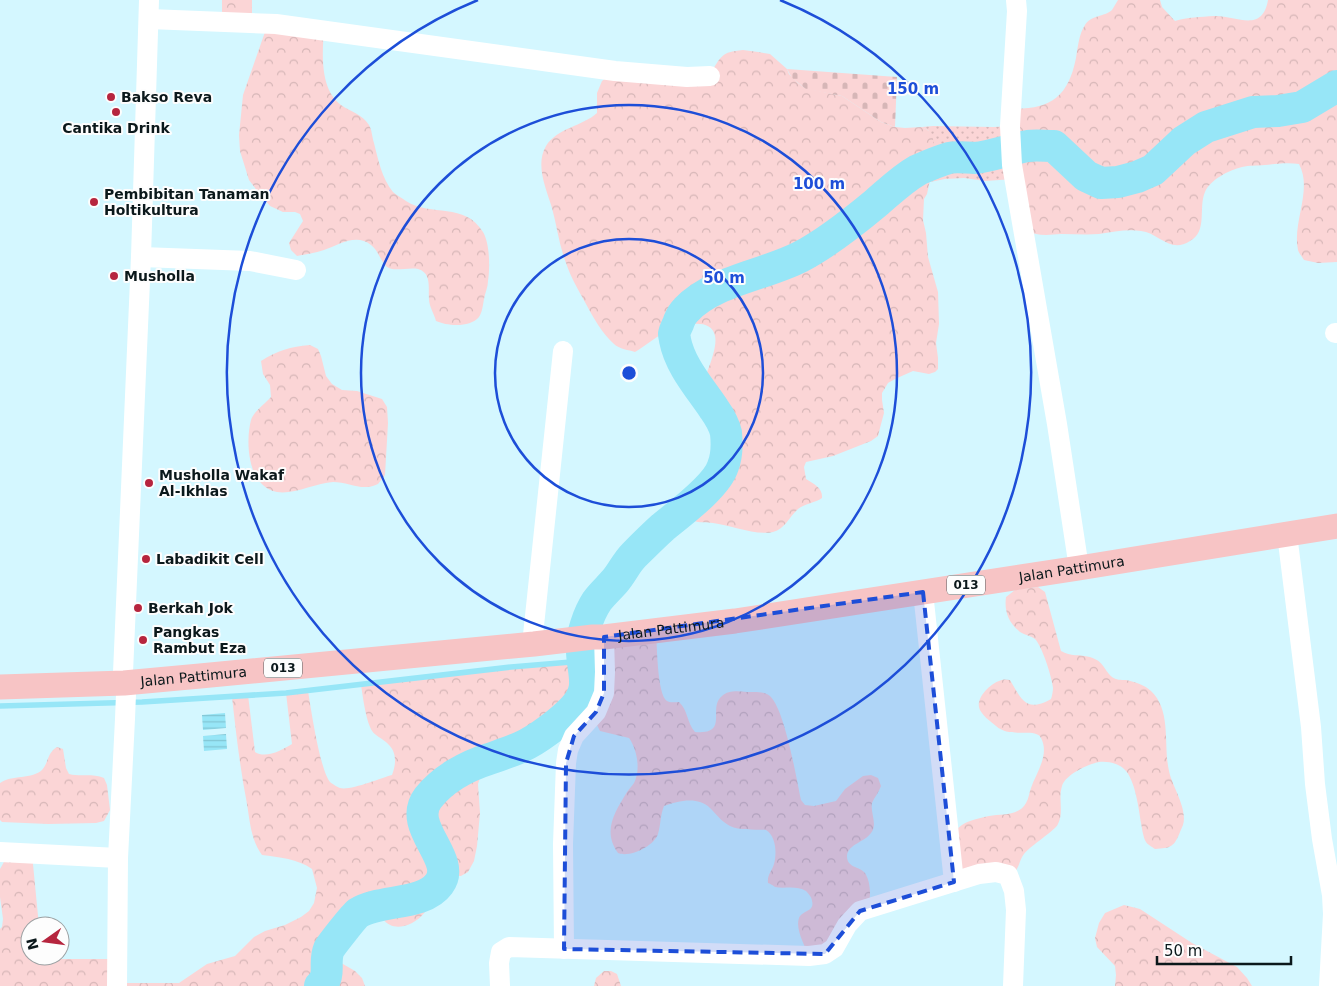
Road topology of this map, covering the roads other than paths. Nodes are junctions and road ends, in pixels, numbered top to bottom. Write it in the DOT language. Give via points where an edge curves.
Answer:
graph roads {
  1 [pos="1016,0"];
  2 [pos="149,9"];
  3 [pos="710,76"];
  4 [pos="141,257"];
  5 [pos="296,270"];
  6 [pos="563,351"];
  7 [pos="1337,526"];
  8 [pos="1288,534"];
  9 [pos="1079,568"];
  10 [pos="923,592"];
  11 [pos="598,637"];
  12 [pos="534,644"];
  13 [pos="0,687"];
  14 [pos="125,688"];
  15 [pos="0,852"];
  16 [pos="118,858"];
  17 [pos="954,882"];
  18 [pos="564,949"];
  19 [pos="117,986"];
  20 [pos="500,986"];
  21 [pos="1013,986"];
  22 [pos="1330,986"];
  1 -- 9 [label="street" via="1010,126 1012,165"];
  2 -- 3 [label="street" via="616,71"];
  2 -- 4 [label="street"];
  4 -- 5 [label="street" via="250,261"];
  4 -- 14 [label="street"];
  6 -- 12 [label="street"];
  7 -- 8 [label="main road, Jalan Pattimura / 013"];
  8 -- 9 [label="main road, Jalan Pattimura / 013"];
  8 -- 22 [label="street" via="1315,784 1332,895"];
  9 -- 10 [label="main road, Jalan Pattimura / 013"];
  10 -- 11 [label="main road, Jalan Pattimura / 013" via="735,621"];
  10 -- 17 [label="street"];
  11 -- 12 [label="main road, Jalan Pattimura / 013"];
  11 -- 18 [label="street" via="605,672 604,693 596,712 574,736 566,763"];
  12 -- 14 [label="main road, Jalan Pattimura / 013" via="200,676"];
  13 -- 14 [label="main road, Jalan Pattimura / 013"];
  14 -- 16 [label="street"];
  15 -- 16 [label="street"];
  16 -- 19 [label="street"];
  17 -- 18 [label="street" via="860,911 847,925 834,948 825,954"];
  17 -- 21 [label="street" via="979,874 996,872 1008,875 1016,910"];
  18 -- 20 [label="street" via="509,947 501,952"];
}
